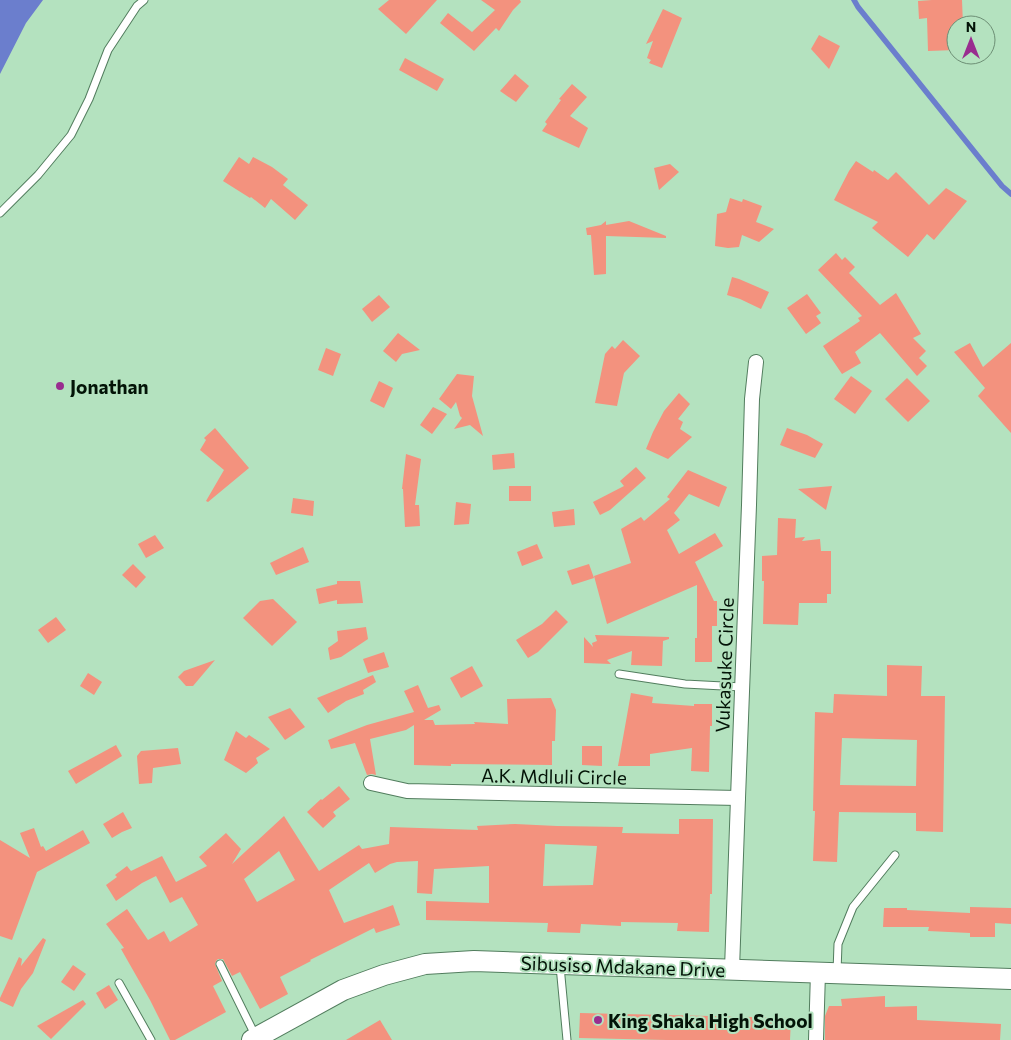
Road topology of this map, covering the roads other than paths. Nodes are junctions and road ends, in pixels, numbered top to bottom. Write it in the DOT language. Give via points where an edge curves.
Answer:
graph roads {
  1 [pos="144,0"];
  2 [pos="0,213"];
  3 [pos="756,362"];
  4 [pos="618,674"];
  5 [pos="742,687"];
  6 [pos="371,783"];
  7 [pos="738,798"];
  8 [pos="895,855"];
  9 [pos="220,964"];
  10 [pos="560,964"];
  11 [pos="732,969"];
  12 [pos="828,972"];
  13 [pos="1011,979"];
  14 [pos="119,983"];
  15 [pos="254,1039"];
  16 [pos="151,1040"];
  17 [pos="568,1040"];
  18 [pos="816,1040"];
  1 -- 2 [label="lane" via="108,50 71,135 38,175"];
  3 -- 5 [label="street, Vukasuke Circle"];
  4 -- 5 [label="lane" via="685,684"];
  5 -- 7 [label="street, Vukasuke Circle"];
  6 -- 7 [label="street, A.K. Mdluli Circle" via="407,791"];
  7 -- 11 [label="street, Vukasuke Circle"];
  8 -- 12 [label="lane" via="853,907"];
  9 -- 15 [label="lane"];
  10 -- 11 [label="street, Sibusiso Mdakane Drive"];
  10 -- 15 [label="street, Sibusiso Mdakane Drive" via="474,961 425,964 343,990"];
  10 -- 17 [label="lane"];
  11 -- 12 [label="street, Sibusiso Mdakane Drive"];
  12 -- 13 [label="street, Sibusiso Mdakane Drive"];
  12 -- 18 [label="street"];
  14 -- 16 [label="lane"];
}
